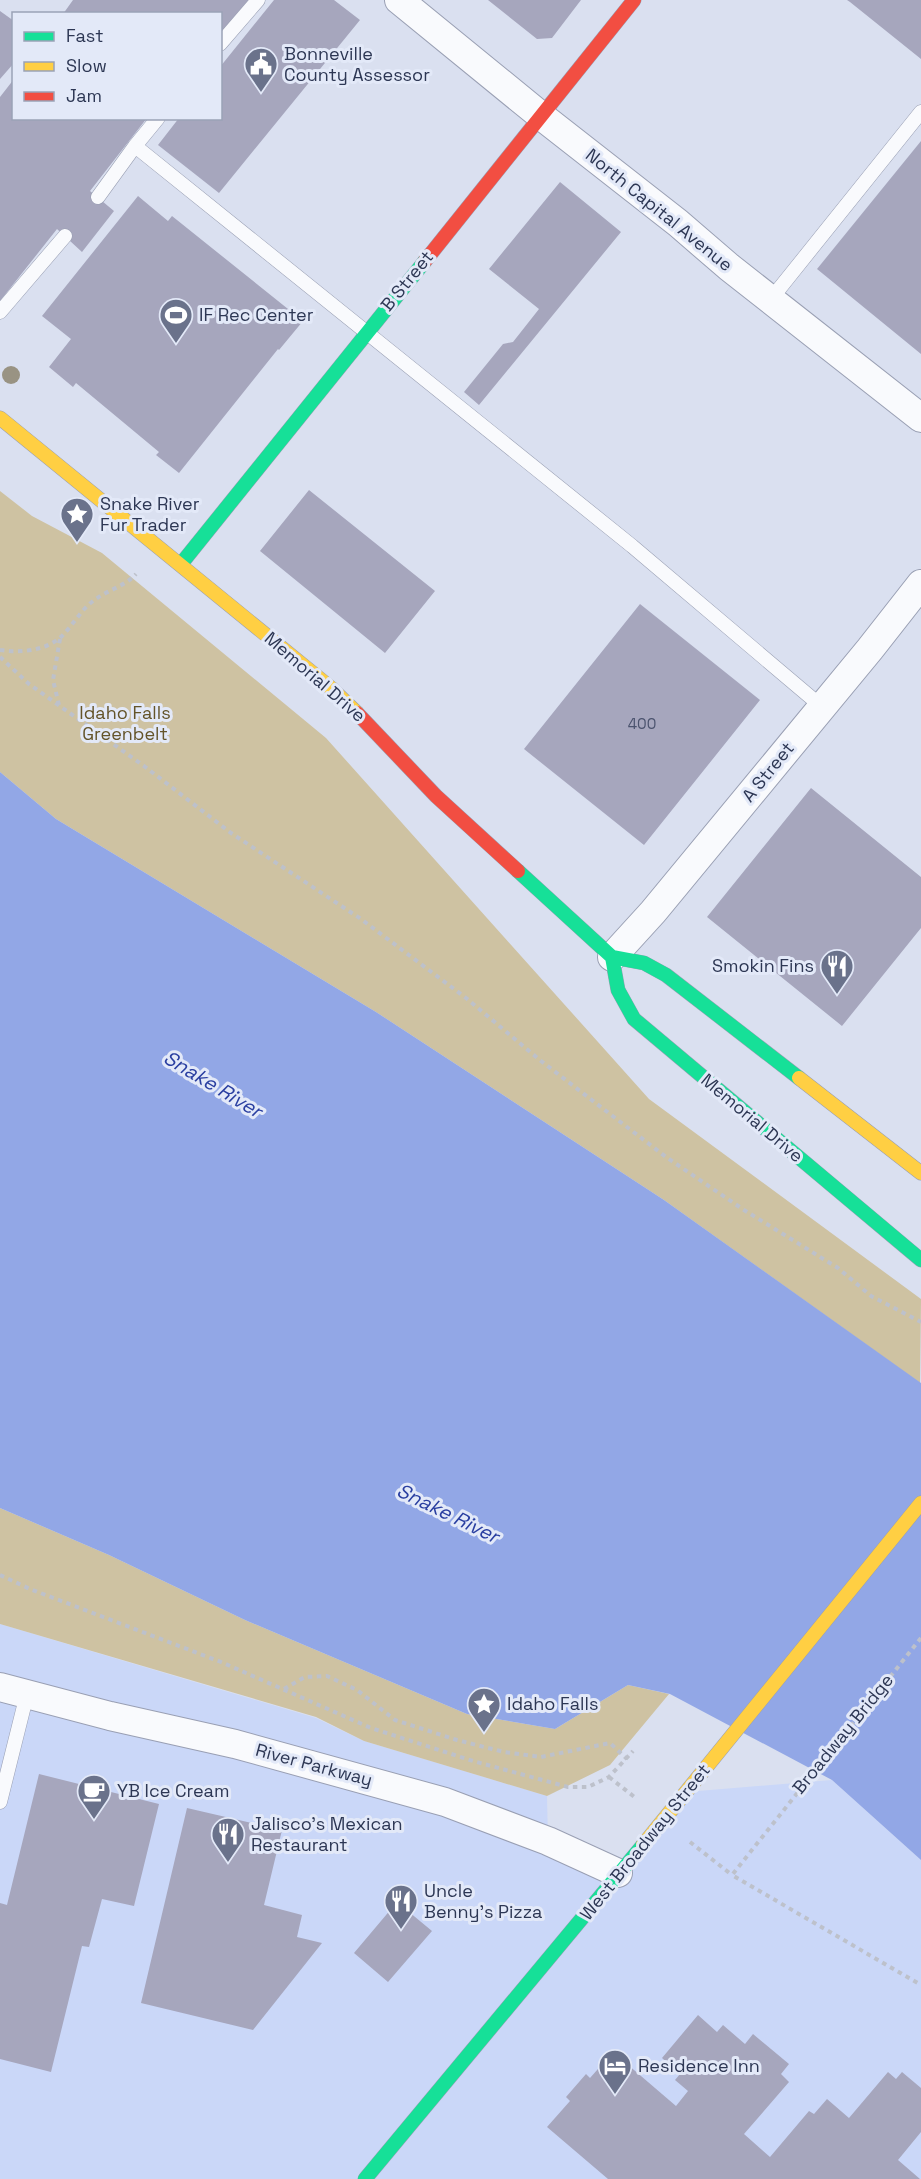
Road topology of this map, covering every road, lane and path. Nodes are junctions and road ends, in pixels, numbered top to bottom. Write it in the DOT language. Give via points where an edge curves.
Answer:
graph roads {
  1 [pos="258,0"];
  2 [pos="399,0"];
  3 [pos="634,0"];
  4 [pos="222,42"];
  5 [pos="921,112"];
  6 [pos="540,115"];
  7 [pos="156,120"];
  8 [pos="135,146"];
  9 [pos="98,197"];
  10 [pos="65,236"];
  11 [pos="771,299"];
  12 [pos="0,312"];
  13 [pos="365,333"];
  14 [pos="0,418"];
  15 [pos="921,418"];
  16 [pos="181,564"];
  17 [pos="143,567"];
  18 [pos="921,584"];
  19 [pos="60,638"];
  20 [pos="0,650"];
  21 [pos="0,657"];
  22 [pos="59,705"];
  23 [pos="821,706"];
  24 [pos="612,957"];
  25 [pos="921,1173"];
  26 [pos="921,1260"];
  27 [pos="921,1322"];
  28 [pos="921,1503"];
  29 [pos="0,1575"];
  30 [pos="921,1638"];
  31 [pos="284,1689"];
  32 [pos="13,1691"];
  33 [pos="633,1751"];
  34 [pos="627,1759"];
  35 [pos="609,1777"];
  36 [pos="614,1781"];
  37 [pos="0,1802"];
  38 [pos="726,1870"];
  39 [pos="618,1873"];
  40 [pos="732,1875"];
  41 [pos="921,1986"];
  42 [pos="365,2179"];
  1 -- 4 [label="lane"];
  2 -- 6 [label="street, North Capital Avenue"];
  3 -- 6 [label="main road, B Street"];
  5 -- 11 [label="lane"];
  6 -- 11 [label="street, North Capital Avenue"];
  6 -- 13 [label="main road, B Street"];
  7 -- 8 [label="lane"];
  8 -- 9 [label="lane"];
  8 -- 13 [label="lane"];
  10 -- 12 [label="lane"];
  11 -- 15 [label="street, North Capital Avenue"];
  13 -- 16 [label="main road, B Street"];
  13 -- 23 [label="lane" via="632,546"];
  14 -- 16 [label="main road, Memorial Drive"];
  16 -- 24 [label="main road, Memorial Drive" via="351,706 436,796"];
  17 -- 19 [label="path" via="128,583 94,600"];
  18 -- 23 [label="street, A Street"];
  19 -- 20 [label="path" via="21,652"];
  19 -- 22 [label="path" via="53,680"];
  21 -- 22 [label="path"];
  22 -- 27 [label="path" via="231,833 361,919 666,1157 838,1268 871,1296"];
  23 -- 24 [label="street, A Street"];
  24 -- 25 [label="main road" via="644,963 666,975"];
  24 -- 26 [label="main road, Memorial Drive" via="618,990 634,1019"];
  28 -- 39 [label="main road, West Broadway Street"];
  29 -- 31 [label="path"];
  30 -- 40 [label="path, Broadway Bridge"];
  31 -- 34 [label="path" via="304,1677 327,1676 357,1690 395,1720 457,1740 541,1757 610,1743"];
  31 -- 35 [label="path" via="371,1728 568,1787 588,1787"];
  32 -- 37 [label="lane"];
  32 -- 39 [label="street, River Parkway" via="235,1744 446,1802"];
  33 -- 34 [label="path"];
  34 -- 35 [label="path"];
  35 -- 36 [label="path"];
  38 -- 40 [label="path"];
  39 -- 42 [label="main road, West Broadway Street"];
  40 -- 41 [label="path"];
}
